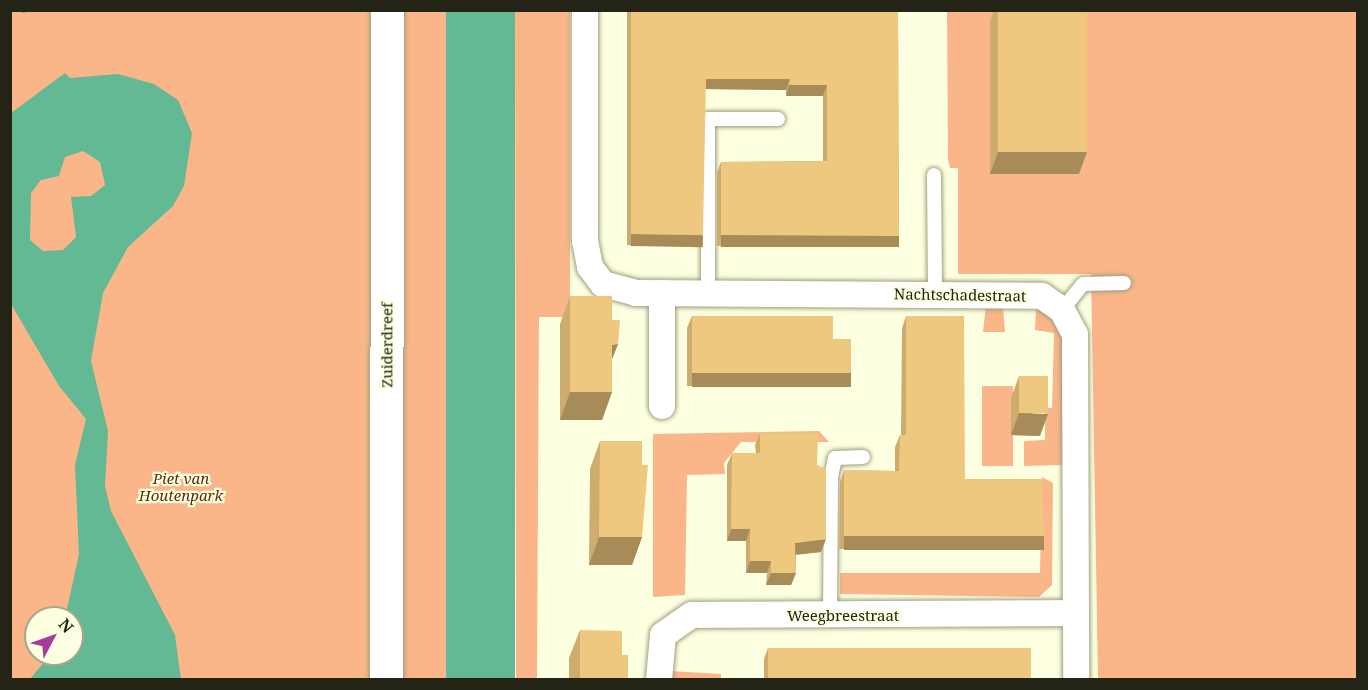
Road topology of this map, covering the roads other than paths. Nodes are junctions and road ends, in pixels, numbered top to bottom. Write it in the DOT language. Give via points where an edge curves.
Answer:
graph roads {
  1 [pos="387,10"];
  2 [pos="585,10"];
  3 [pos="778,119"];
  4 [pos="934,175"];
  5 [pos="1124,283"];
  6 [pos="708,292"];
  7 [pos="662,293"];
  8 [pos="935,294"];
  9 [pos="1062,310"];
  10 [pos="662,406"];
  11 [pos="863,458"];
  12 [pos="1076,613"];
  13 [pos="830,617"];
  14 [pos="386,680"];
  15 [pos="659,680"];
  16 [pos="1076,680"];
  1 -- 14 [label="street, Zuiderdreef"];
  2 -- 7 [label="street, Nachtschadestraat" via="590,267 609,287"];
  3 -- 6 [label="lane" via="708,119"];
  4 -- 8 [label="lane"];
  5 -- 9 [label="lane" via="1083,284"];
  6 -- 7 [label="street, Nachtschadestraat"];
  6 -- 8 [label="street, Nachtschadestraat"];
  7 -- 10 [label="street"];
  8 -- 9 [label="street, Nachtschadestraat" via="1042,297"];
  9 -- 12 [label="street" via="1075,334"];
  11 -- 13 [label="lane" via="835,458 831,477"];
  12 -- 13 [label="street, Weegbreestraat"];
  12 -- 16 [label="street"];
  13 -- 15 [label="street, Weegbreestraat" via="684,616 663,635"];
}
